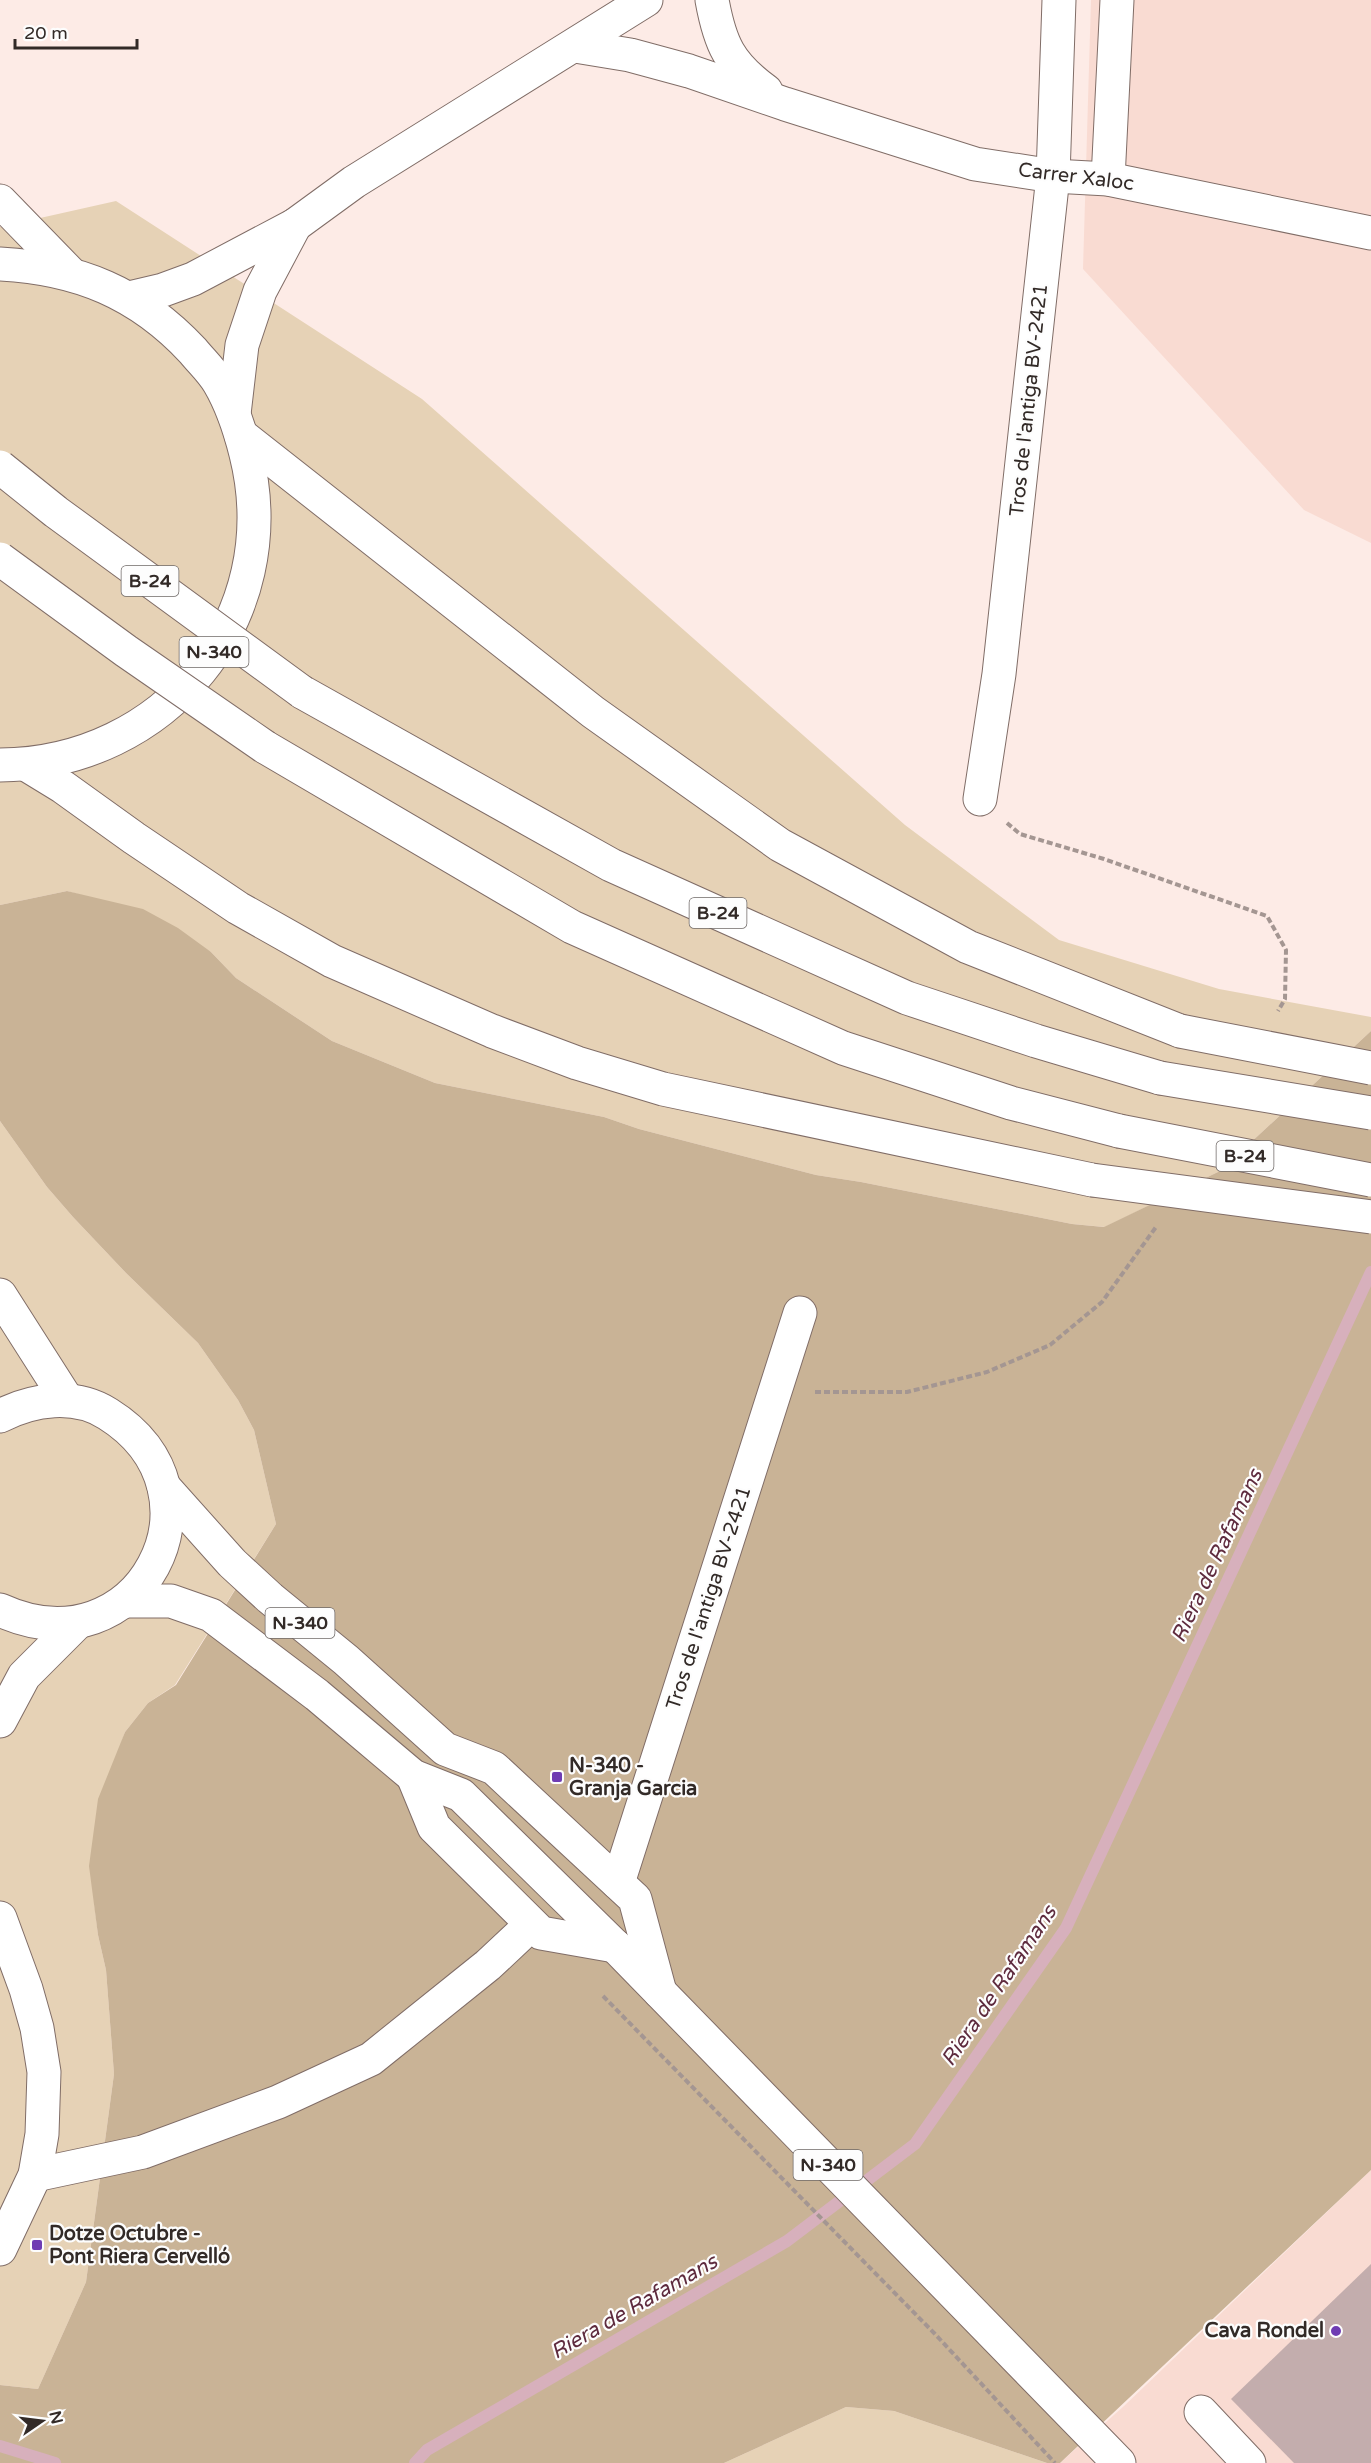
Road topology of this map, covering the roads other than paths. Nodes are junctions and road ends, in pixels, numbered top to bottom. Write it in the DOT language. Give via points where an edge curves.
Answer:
graph roads {
  1 [pos="646,0"];
  2 [pos="712,0"];
  3 [pos="1059,0"];
  4 [pos="1116,0"];
  5 [pos="575,46"];
  6 [pos="785,104"];
  7 [pos="1053,176"];
  8 [pos="1108,178"];
  9 [pos="0,201"];
  10 [pos="295,225"];
  11 [pos="1371,233"];
  12 [pos="0,264"];
  13 [pos="71,274"];
  14 [pos="129,298"];
  15 [pos="238,424"];
  16 [pos="0,467"];
  17 [pos="0,559"];
  18 [pos="13,765"];
  19 [pos="980,799"];
  20 [pos="1371,1068"];
  21 [pos="1371,1113"];
  22 [pos="1371,1180"];
  23 [pos="1371,1217"];
  24 [pos="0,1295"];
  25 [pos="800,1313"];
  26 [pos="67,1400"];
  27 [pos="0,1416"];
  28 [pos="164,1487"];
  29 [pos="125,1601"];
  30 [pos="0,1610"];
  31 [pos="77,1623"];
  32 [pos="0,1721"];
  33 [pos="445,1749"];
  34 [pos="412,1776"];
  35 [pos="461,1795"];
  36 [pos="618,1883"];
  37 [pos="0,1918"];
  38 [pos="519,1936"];
  39 [pos="615,1946"];
  40 [pos="660,1993"];
  41 [pos="35,2175"];
  42 [pos="2,2245"];
  43 [pos="1059,2401"];
  44 [pos="1201,2412"];
  45 [pos="1099,2463"];
  46 [pos="1119,2463"];
  47 [pos="1250,2463"];
  1 -- 5 [label="main road"];
  2 -- 6 [label="main road, Carrer Xaloc" via="717,28 734,63"];
  3 -- 7 [label="main road, Tros de l'antiga BV-2421"];
  4 -- 8 [label="main road"];
  5 -- 6 [label="main road, Carrer Xaloc" via="689,71"];
  5 -- 10 [label="main road" via="354,182"];
  6 -- 7 [label="main road, Carrer Xaloc" via="975,164"];
  7 -- 8 [label="main road, Carrer Xaloc"];
  7 -- 19 [label="main road, Tros de l'antiga BV-2421" via="999,674"];
  8 -- 11 [label="main road, Carrer Xaloc"];
  9 -- 13 [label="main road, N-340"];
  10 -- 14 [label="main road" via="193,279"];
  10 -- 15 [label="main road" via="260,291 242,345"];
  12 -- 13 [label="main road, N-340"];
  13 -- 14 [label="main road, N-340"];
  14 -- 15 [label="main road, N-340" via="155,315 193,351 218,381"];
  15 -- 18 [label="main road, N-340" via="254,500 253,547 232,620 214,652 191,683 133,730 64,759"];
  15 -- 20 [label="main road, bridge" via="593,712 780,846 968,947 1180,1031"];
  16 -- 21 [label="main road, B-24, bridge" via="302,692 622,870 907,998 1036,1041 1160,1078"];
  17 -- 22 [label="main road, B-24, bridge" via="265,747 572,927 843,1048 1011,1103 1119,1131"];
  18 -- 23 [label="main road, bridge" via="63,787 238,908 332,961 492,1031 577,1063 663,1089 1092,1180"];
  24 -- 26 [label="main road"];
  25 -- 36 [label="main road, Tros de l'antiga BV-2421"];
  26 -- 27 [label="main road, N-340" via="18,1407"];
  26 -- 28 [label="main road, N-340" via="100,1409 123,1424 142,1442"];
  28 -- 29 [label="main road, N-340" via="165,1537 143,1583"];
  28 -- 33 [label="main road, N-340" via="240,1570"];
  29 -- 31 [label="main road, N-340" via="104,1615"];
  29 -- 34 [label="main road, N-340" via="171,1601 212,1615 317,1695"];
  30 -- 31 [label="main road, N-340" via="21,1620 49,1625"];
  31 -- 32 [label="main road" via="24,1676"];
  33 -- 35 [label="main road, N-340"];
  33 -- 36 [label="main road" via="494,1768"];
  34 -- 35 [label="main road, N-340"];
  34 -- 39 [label="main road" via="434,1827 541,1933"];
  35 -- 39 [label="main road, N-340"];
  36 -- 40 [label="main road" via="635,1899"];
  37 -- 41 [label="main road" via="34,2018 44,2072 42,2134"];
  38 -- 41 [label="main road" via="371,2059 278,2102 143,2152"];
  39 -- 40 [label="main road, N-340"];
  40 -- 43 [label="main road, N-340"];
  41 -- 42 [label="main road"];
  43 -- 45 [label="main road"];
  43 -- 46 [label="main road, N-340"];
  44 -- 47 [label="main road"];
}
